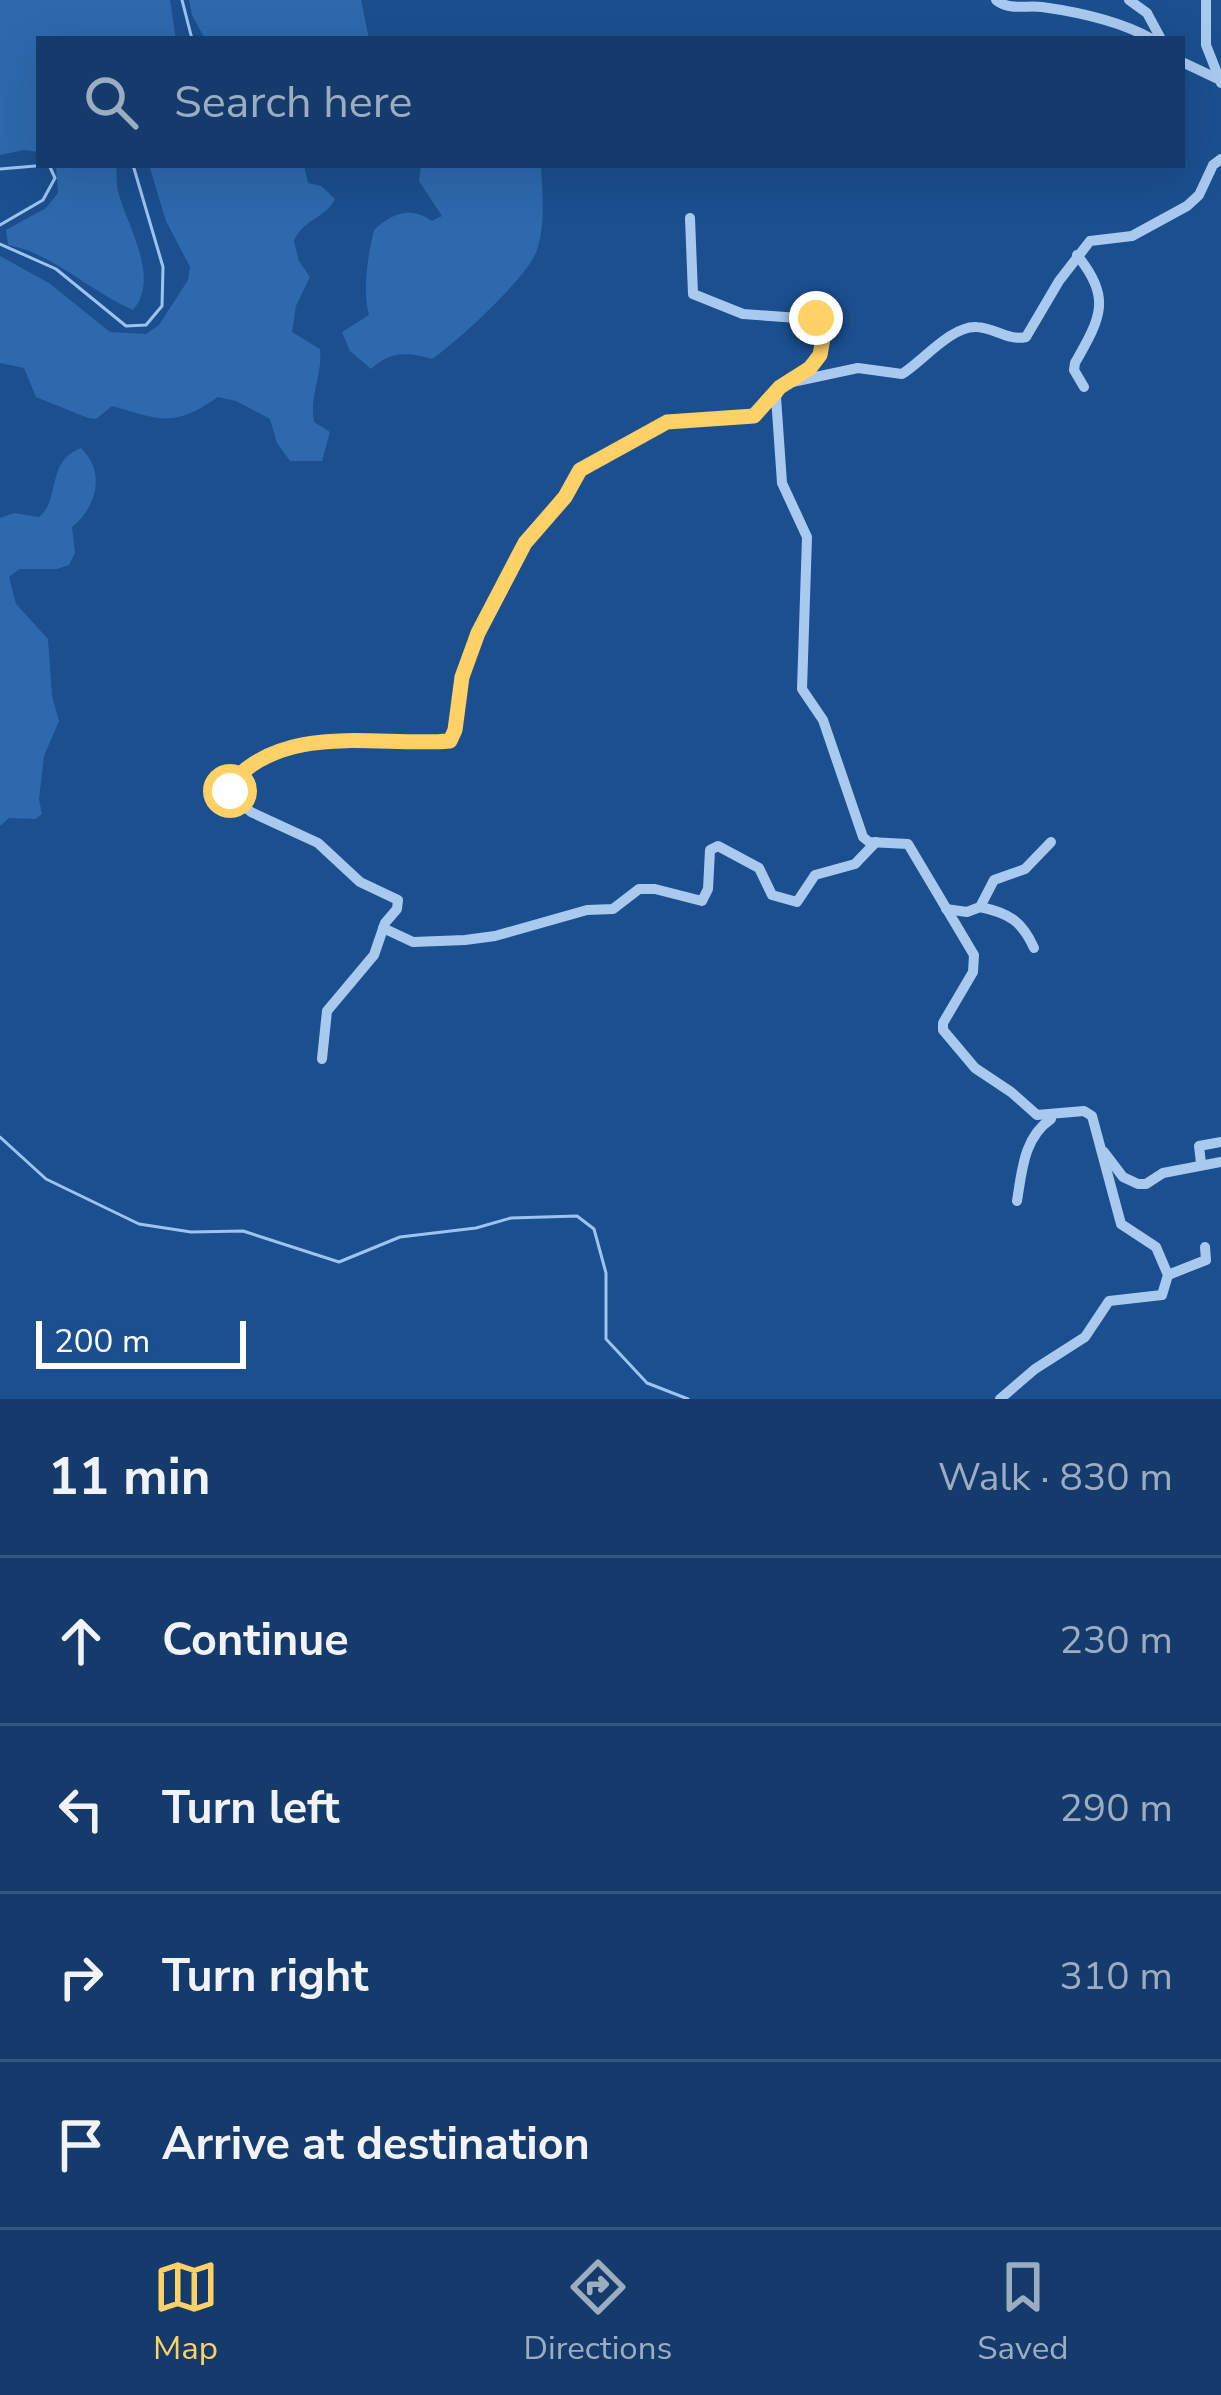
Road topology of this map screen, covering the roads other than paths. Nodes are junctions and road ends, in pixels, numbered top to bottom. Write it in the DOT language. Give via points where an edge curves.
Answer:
graph roads {
  1 [pos="996,0"];
  2 [pos="1129,0"];
  3 [pos="1206,0"];
  4 [pos="1145,36"];
  5 [pos="1159,36"];
  6 [pos="1185,64"];
  7 [pos="1220,81"];
  8 [pos="1221,159"];
  9 [pos="690,218"];
  10 [pos="1077,255"];
  11 [pos="794,380"];
  12 [pos="1084,388"];
  13 [pos="778,390"];
  14 [pos="876,842"];
  15 [pos="1051,842"];
  16 [pos="980,907"];
  17 [pos="946,909"];
  18 [pos="383,928"];
  19 [pos="1034,948"];
  20 [pos="322,1059"];
  21 [pos="1057,1115"];
  22 [pos="1221,1142"];
  23 [pos="1102,1149"];
  24 [pos="1221,1162"];
  25 [pos="1201,1163"];
  26 [pos="1017,1201"];
  27 [pos="1205,1247"];
  28 [pos="1168,1275"];
  29 [pos="1000,1399"];
  1 -- 4 [label="street"];
  2 -- 5 [label="street"];
  3 -- 7 [label="street" via="1206,45"];
  6 -- 7 [label="street"];
  8 -- 10 [label="street" via="1187,206 1132,236 1092,239"];
  9 -- 11 [label="street" via="692,293 742,314 826,320 820,355"];
  10 -- 11 [label="street" via="1026,338 967,328 898,375 860,368"];
  10 -- 12 [label="street" via="1101,301 1075,363"];
  11 -- 13 [label="street"];
  13 -- 14 [label="street" via="782,483 807,537 802,689 823,720 863,837"];
  13 -- 18 [label="street" via="748,418 667,422 580,470 525,543 478,633 450,741 323,740 250,765 230,784 251,812 318,843 360,882 398,900"];
  14 -- 17 [label="street" via="908,844"];
  14 -- 18 [label="street" via="855,864 815,875 797,902 778,899 759,868 718,846 710,850 702,901 639,890 613,909 465,940 419,943"];
  15 -- 16 [label="street" via="1024,869 994,880"];
  16 -- 17 [label="street"];
  16 -- 19 [label="street" via="1020,922"];
  17 -- 21 [label="street" via="975,958 945,1033 1030,1111"];
  18 -- 20 [label="street" via="374,955 327,1011"];
  21 -- 23 [label="street" via="1089,1113"];
  21 -- 26 [label="street" via="1028,1148"];
  22 -- 25 [label="street" via="1199,1146"];
  23 -- 25 [label="street" via="1138,1184"];
  23 -- 28 [label="street" via="1121,1224 1156,1247"];
  24 -- 25 [label="street"];
  27 -- 28 [label="street" via="1206,1260"];
  28 -- 29 [label="street" via="1162,1294 1109,1301 1084,1337"];
}
